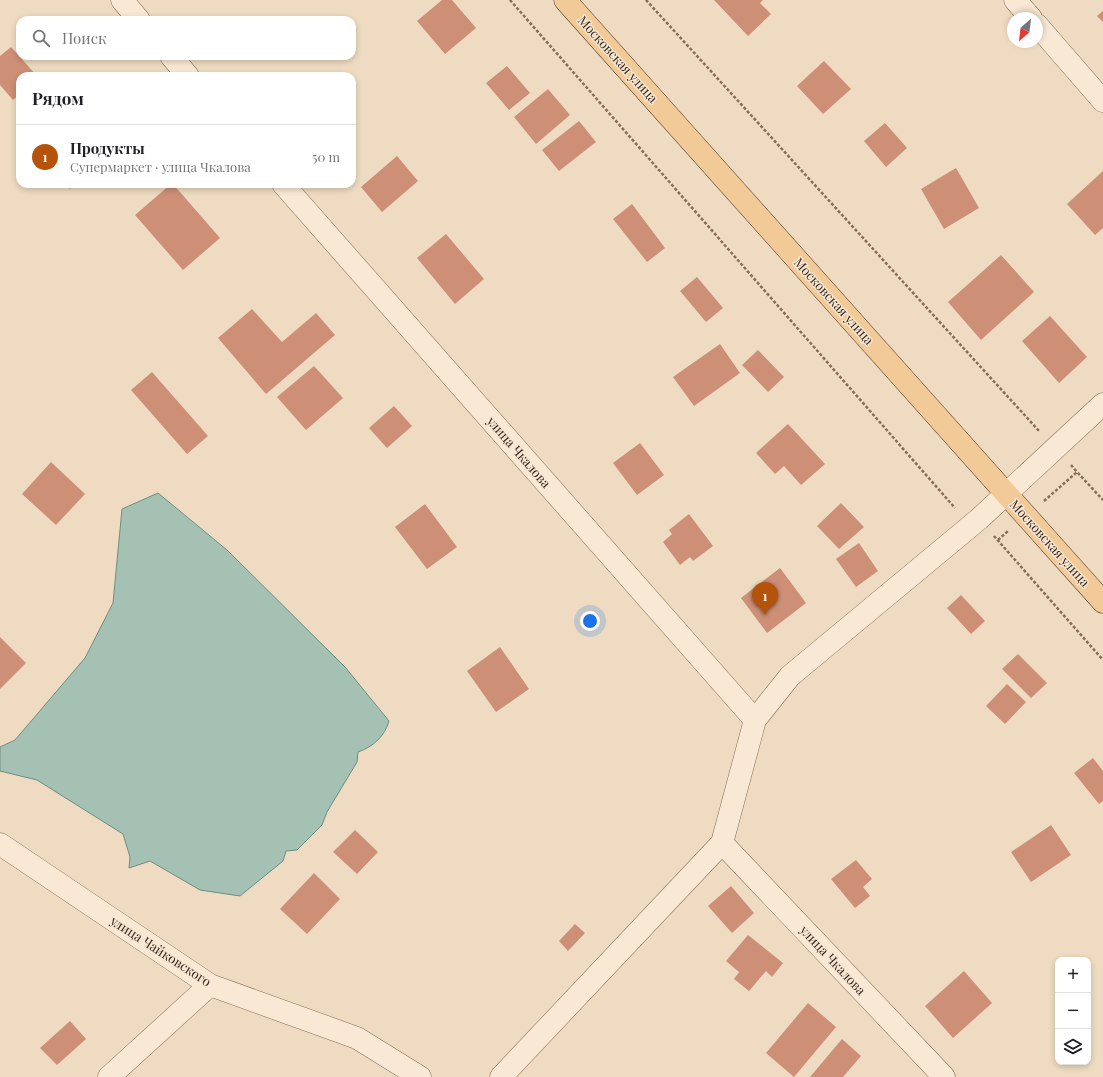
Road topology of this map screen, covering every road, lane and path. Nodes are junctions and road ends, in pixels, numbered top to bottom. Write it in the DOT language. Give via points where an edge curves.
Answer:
graph roads {
  1 [pos="122,0"];
  2 [pos="510,0"];
  3 [pos="565,0"];
  4 [pos="646,0"];
  5 [pos="1015,0"];
  6 [pos="1026,12"];
  7 [pos="136,16"];
  8 [pos="1043,32"];
  9 [pos="174,60"];
  10 [pos="185,72"];
  11 [pos="1103,101"];
  12 [pos="287,188"];
  13 [pos="1103,404"];
  14 [pos="1055,448"];
  15 [pos="1077,472"];
  16 [pos="1006,493"];
  17 [pos="1103,500"];
  18 [pos="1026,516"];
  19 [pos="979,519"];
  20 [pos="998,540"];
  21 [pos="1103,602"];
  22 [pos="1103,660"];
  23 [pos="755,720"];
  24 [pos="722,842"];
  25 [pos="0,844"];
  26 [pos="210,985"];
  27 [pos="110,1077"];
  28 [pos="420,1077"];
  29 [pos="501,1077"];
  30 [pos="944,1077"];
  1 -- 7 [label="street"];
  2 -- 19 [label="path" via="956,508"];
  3 -- 16 [label="main road, Московская улица"];
  4 -- 14 [label="path"];
  5 -- 6 [label="street"];
  8 -- 11 [label="street"];
  9 -- 10 [label="street"];
  12 -- 23 [label="street, улица Чкалова"];
  13 -- 14 [label="street"];
  14 -- 15 [label="path"];
  14 -- 16 [label="street"];
  15 -- 17 [label="path"];
  15 -- 18 [label="path"];
  16 -- 18 [label="main road, Московская улица"];
  16 -- 19 [label="street"];
  18 -- 20 [label="path"];
  18 -- 21 [label="main road, Московская улица"];
  19 -- 20 [label="path"];
  19 -- 23 [label="street" via="790,676"];
  20 -- 22 [label="path"];
  23 -- 24 [label="street"];
  24 -- 29 [label="street"];
  24 -- 30 [label="street, улица Чкалова"];
  25 -- 26 [label="street, улица Чайковского"];
  26 -- 27 [label="street"];
  26 -- 28 [label="street, улица Чайковского" via="357,1038"];
}
